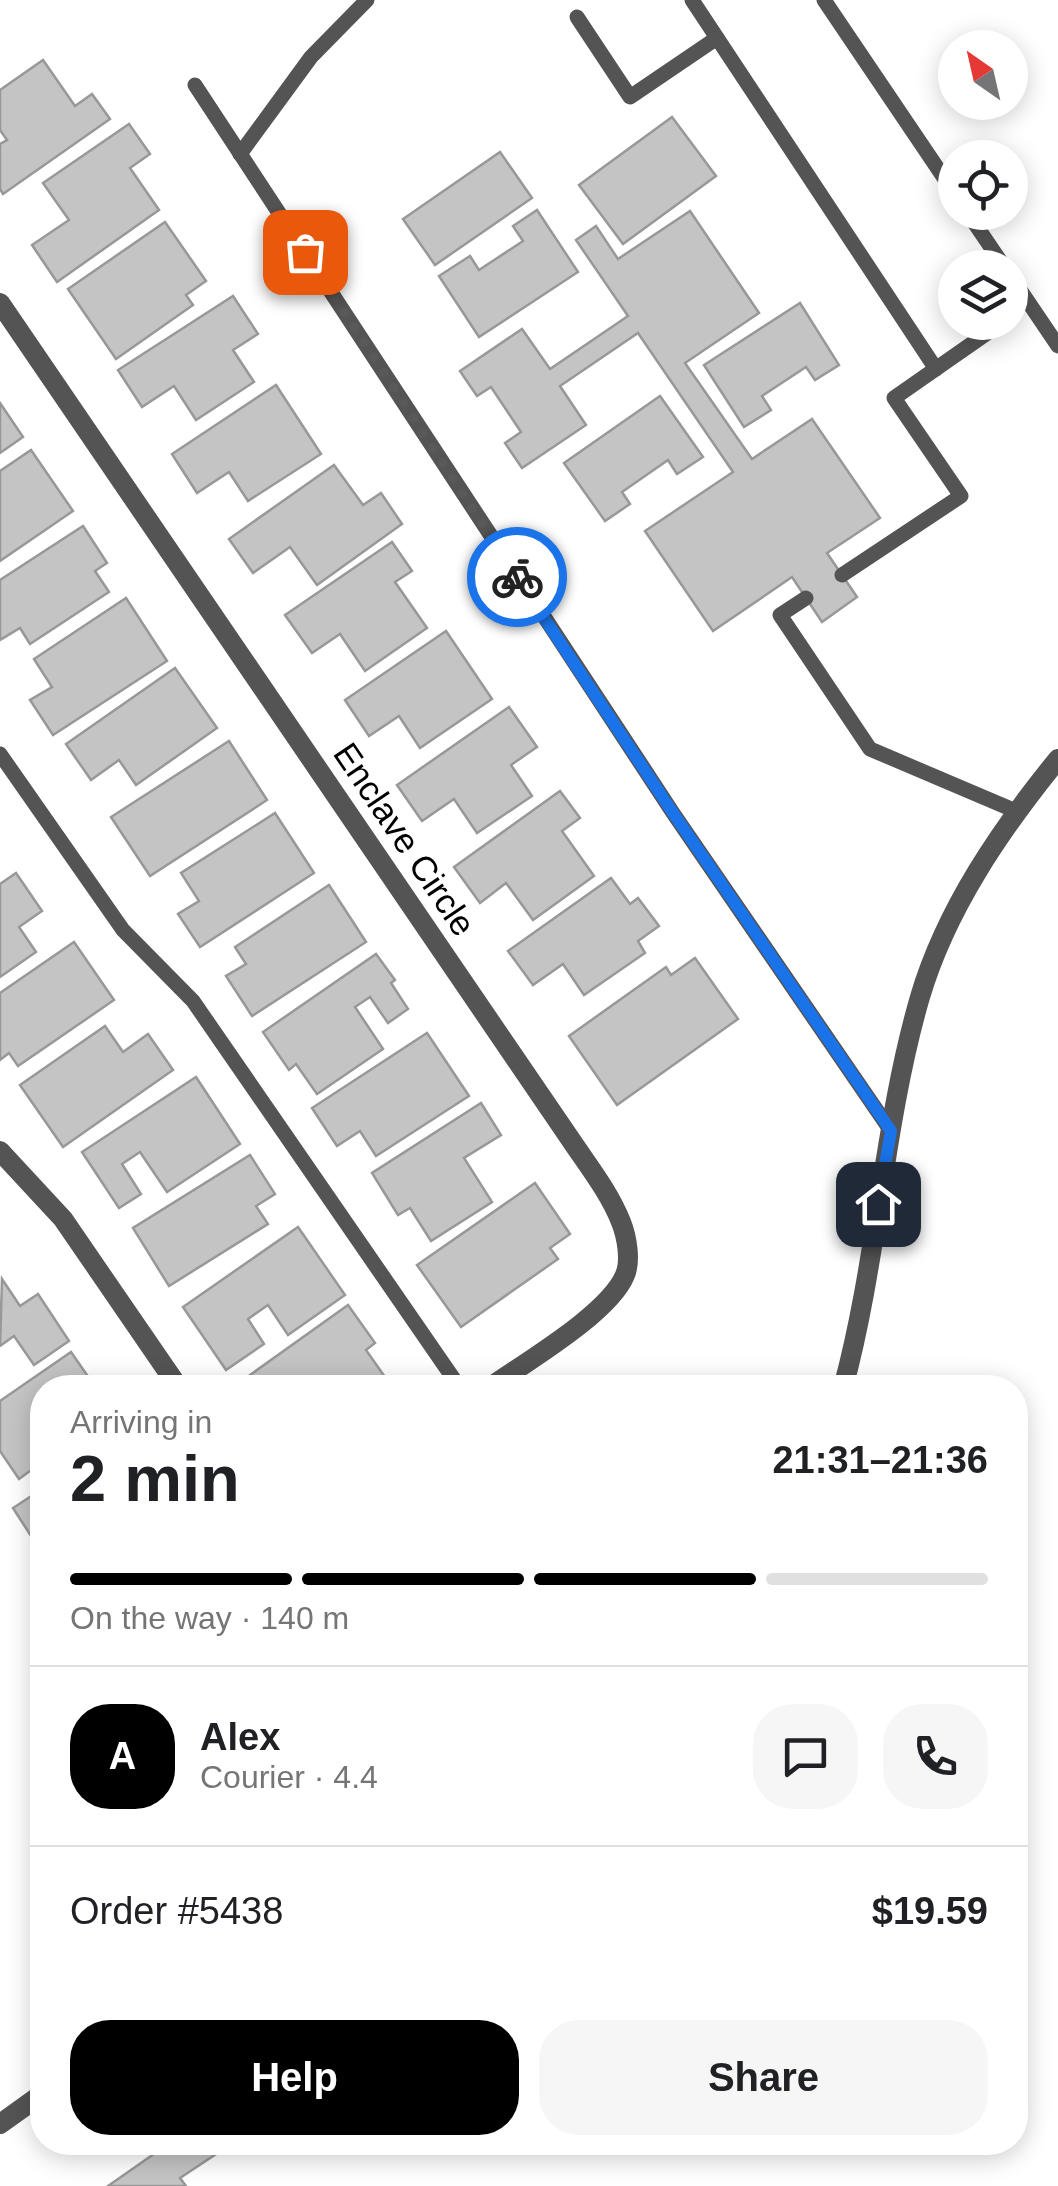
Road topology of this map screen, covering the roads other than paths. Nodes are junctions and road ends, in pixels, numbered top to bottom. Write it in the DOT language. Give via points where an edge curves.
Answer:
graph roads {
  1 [pos="367,0"];
  2 [pos="692,0"];
  3 [pos="824,0"];
  4 [pos="576,18"];
  5 [pos="717,38"];
  6 [pos="195,85"];
  7 [pos="240,154"];
  8 [pos="938,169"];
  9 [pos="1028,301"];
  10 [pos="0,303"];
  11 [pos="1030,304"];
  12 [pos="978,340"];
  13 [pos="1058,346"];
  14 [pos="936,369"];
  15 [pos="842,575"];
  16 [pos="806,598"];
  17 [pos="0,754"];
  18 [pos="1058,760"];
  19 [pos="1016,812"];
  20 [pos="891,1131"];
  21 [pos="0,1151"];
  22 [pos="170,1375"];
  23 [pos="451,1375"];
  24 [pos="508,1375"];
  25 [pos="846,1375"];
  26 [pos="30,2103"];
  27 [pos="0,2124"];
  1 -- 7 [label="lane" via="311,57"];
  2 -- 5 [label="lane"];
  3 -- 8 [label="lane"];
  4 -- 5 [label="lane" via="630,97"];
  5 -- 14 [label="lane"];
  6 -- 7 [label="lane"];
  7 -- 20 [label="lane" via="673,813"];
  9 -- 11 [label="lane"];
  10 -- 24 [label="street, Enclave Circle" via="621,1221 628,1272 619,1286"];
  11 -- 13 [label="lane"];
  12 -- 14 [label="lane"];
  14 -- 15 [label="lane" via="894,398 961,496"];
  16 -- 19 [label="lane" via="780,615 870,748"];
  17 -- 23 [label="lane" via="123,930 193,1001"];
  18 -- 19 [label="street"];
  19 -- 20 [label="street" via="980,867 921,995"];
  20 -- 25 [label="street"];
  21 -- 22 [label="street" via="63,1219"];
  26 -- 27 [label="street"];
}
